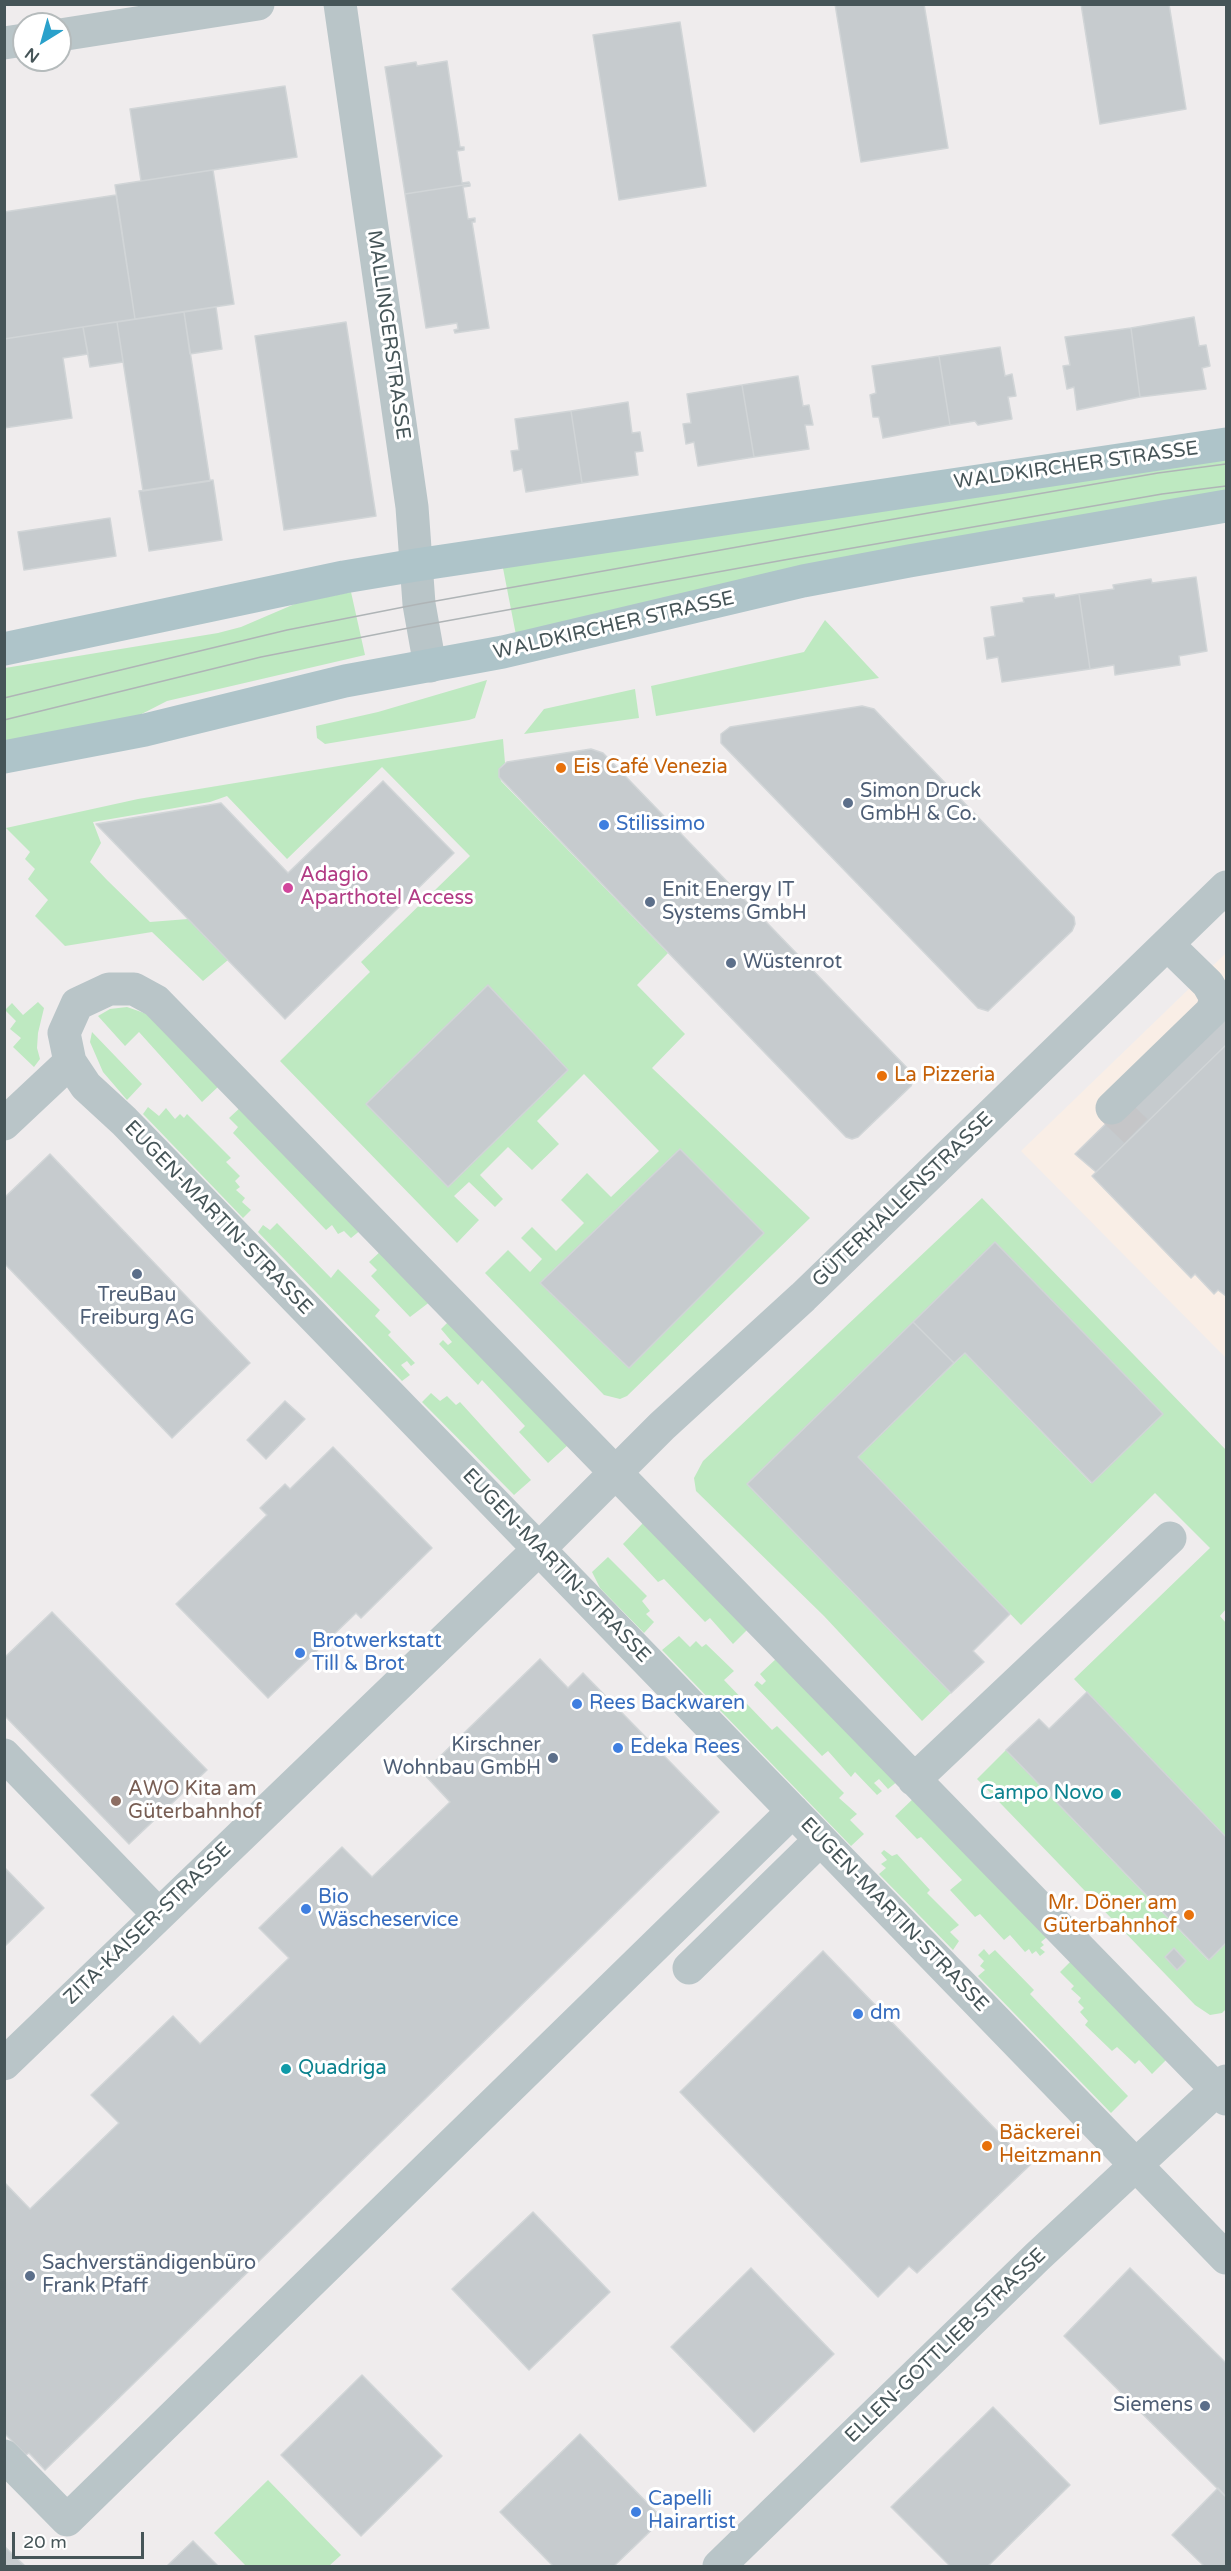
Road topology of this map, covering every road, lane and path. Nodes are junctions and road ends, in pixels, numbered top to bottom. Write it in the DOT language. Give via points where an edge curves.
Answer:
graph roads {
  1 [pos="258,4"];
  2 [pos="340,4"];
  3 [pos="72,33"];
  4 [pos="1227,444"];
  5 [pos="1227,506"];
  6 [pos="416,565"];
  7 [pos="4,649"];
  8 [pos="430,666"];
  9 [pos="4,757"];
  10 [pos="1227,887"];
  11 [pos="1168,945"];
  12 [pos="70,1062"];
  13 [pos="1112,1108"];
  14 [pos="4,1124"];
  15 [pos="615,1472"];
  16 [pos="578,1509"];
  17 [pos="1170,1538"];
  18 [pos="539,1549"];
  19 [pos="4,1755"];
  20 [pos="914,1780"];
  21 [pos="793,1811"];
  22 [pos="820,1839"];
  23 [pos="158,1914"];
  24 [pos="689,1968"];
  25 [pos="4,2064"];
  26 [pos="1224,2090"];
  27 [pos="1137,2166"];
  28 [pos="1227,2258"];
  29 [pos="4,2456"];
  30 [pos="719,2566"];
  1 -- 3 [label="street"];
  2 -- 6 [label="street, MALLINGERSTRASSE" via="412,507"];
  4 -- 6 [label="main road, WALDKIRCHER STRASSE"];
  5 -- 8 [label="main road, WALDKIRCHER STRASSE" via="803,581"];
  6 -- 7 [label="main road, WALDKIRCHER STRASSE"];
  6 -- 8 [label="street, MALLINGERSTRASSE"];
  8 -- 9 [label="main road, WALDKIRCHER STRASSE" via="345,681 145,730"];
  10 -- 11 [label="street, GÜTERHALLENSTRASSE"];
  11 -- 13 [label="street" via="1208,984 1216,998 1212,1011"];
  11 -- 15 [label="street, GÜTERHALLENSTRASSE" via="803,1298"];
  12 -- 14 [label="street"];
  12 -- 15 [label="street, EUGEN-MARTIN-STRASSE" via="64,1033 77,1004 109,989 134,989 156,1001"];
  12 -- 18 [label="street, EUGEN-MARTIN-STRASSE" via="86,1086 124,1120"];
  15 -- 16 [label="street, GÜTERHALLENSTRASSE"];
  15 -- 20 [label="street, EUGEN-MARTIN-STRASSE"];
  16 -- 18 [label="street, ZITA-KAISER-STRASSE"];
  17 -- 20 [label="street"];
  18 -- 21 [label="street, EUGEN-MARTIN-STRASSE"];
  18 -- 23 [label="street, ZITA-KAISER-STRASSE"];
  19 -- 23 [label="street"];
  20 -- 26 [label="street, EUGEN-MARTIN-STRASSE"];
  21 -- 22 [label="street, EUGEN-MARTIN-STRASSE"];
  21 -- 29 [label="street" via="67,2520"];
  22 -- 24 [label="street"];
  22 -- 27 [label="street, EUGEN-MARTIN-STRASSE"];
  23 -- 25 [label="street, ZITA-KAISER-STRASSE"];
  26 -- 27 [label="street, ELLEN-GOTTLIEB-STRASSE"];
  27 -- 28 [label="street, EUGEN-MARTIN-STRASSE"];
  27 -- 30 [label="street, ELLEN-GOTTLIEB-STRASSE" via="1037,2257"];
}
